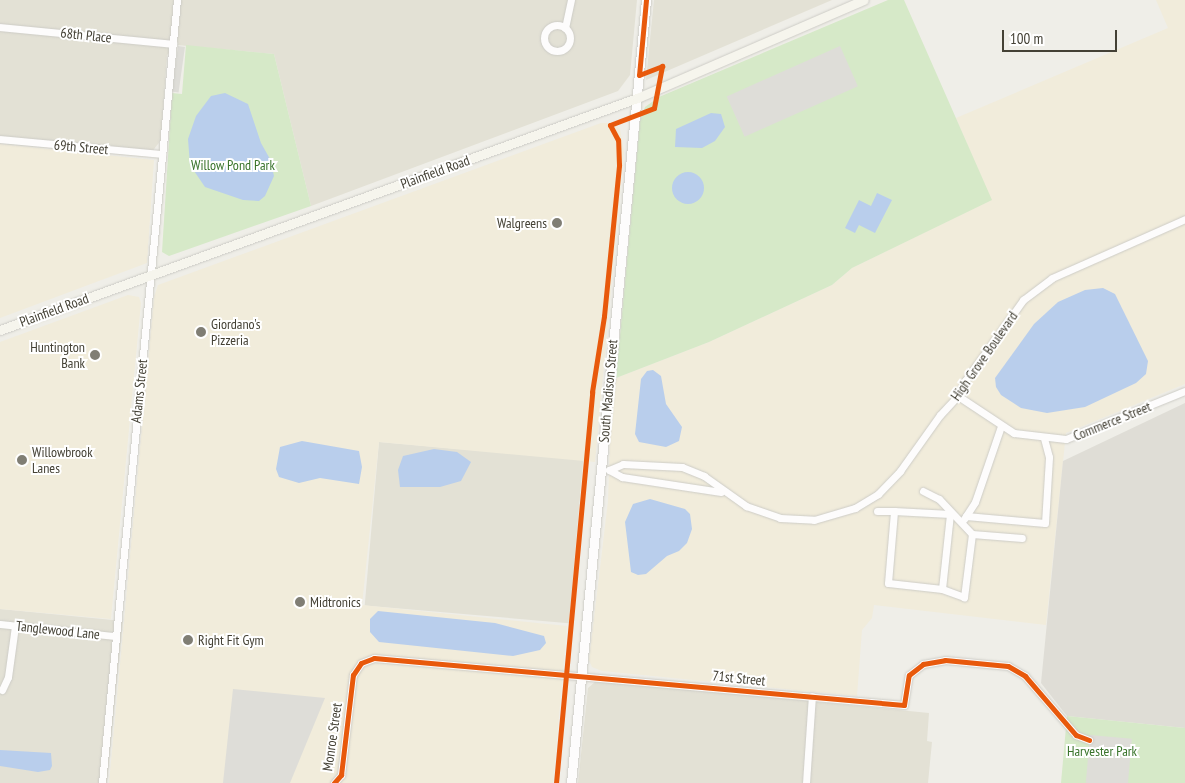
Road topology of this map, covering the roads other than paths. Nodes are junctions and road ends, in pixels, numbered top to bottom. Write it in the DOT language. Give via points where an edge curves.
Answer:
graph roads {
  1 [pos="177,0"];
  2 [pos="571,0"];
  3 [pos="646,0"];
  4 [pos="864,0"];
  5 [pos="0,27"];
  6 [pos="565,28"];
  7 [pos="173,44"];
  8 [pos="637,98"];
  9 [pos="0,139"];
  10 [pos="162,154"];
  11 [pos="1185,219"];
  12 [pos="150,275"];
  13 [pos="0,330"];
  14 [pos="1185,391"];
  15 [pos="958,396"];
  16 [pos="1001,426"];
  17 [pos="1044,438"];
  18 [pos="923,491"];
  19 [pos="724,492"];
  20 [pos="877,511"];
  21 [pos="894,512"];
  22 [pos="950,514"];
  23 [pos="966,516"];
  24 [pos="961,524"];
  25 [pos="972,534"];
  26 [pos="1022,538"];
  27 [pos="942,589"];
  28 [pos="0,624"];
  29 [pos="15,626"];
  30 [pos="115,636"];
  31 [pos="581,676"];
  32 [pos="2,690"];
  33 [pos="350,693"];
  34 [pos="812,696"];
  35 [pos="1089,740"];
  36 [pos="102,783"];
  37 [pos="334,783"];
  38 [pos="571,783"];
  39 [pos="806,783"];
  1 -- 7 [label="street, Adams Street"];
  2 -- 6 [label="street"];
  3 -- 8 [label="street, South Madison Street"];
  4 -- 8 [label="main road, Plainfield Road"];
  5 -- 7 [label="street, 68th Place"];
  7 -- 10 [label="street, Adams Street"];
  8 -- 12 [label="main road, Plainfield Road"];
  8 -- 31 [label="street, South Madison Street"];
  9 -- 10 [label="street, 69th Street"];
  10 -- 12 [label="street, Adams Street"];
  11 -- 15 [label="street, High Grove Boulevard" via="1044,282 1014,310 964,381"];
  12 -- 13 [label="main road, Plainfield Road"];
  12 -- 30 [label="street, Adams Street"];
  14 -- 17 [label="street, Commerce Street" via="1074,438"];
  15 -- 16 [label="street, Commerce Street"];
  15 -- 19 [label="street, High Grove Boulevard" via="893,480 855,508 814,520 790,519 762,513"];
  16 -- 17 [label="street, Commerce Street" via="1022,435"];
  16 -- 23 [label="street"];
  17 -- 23 [label="street" via="1048,457 1045,522"];
  18 -- 22 [label="street" via="939,499"];
  19 -- 19 [label="street, High Grove Boulevard" via="704,476 670,465 623,464 609,470 622,477"];
  20 -- 21 [label="street"];
  21 -- 22 [label="street"];
  21 -- 27 [label="street" via="888,583"];
  22 -- 24 [label="street"];
  22 -- 27 [label="street"];
  23 -- 24 [label="street"];
  24 -- 25 [label="street"];
  25 -- 26 [label="street"];
  25 -- 27 [label="street" via="964,597"];
  28 -- 29 [label="street, Tanglewood Lane"];
  29 -- 30 [label="street, Tanglewood Lane"];
  29 -- 32 [label="street" via="8,677"];
  30 -- 36 [label="street, Adams Street"];
  31 -- 33 [label="street, 71st Street" via="374,658 360,663 353,675"];
  31 -- 34 [label="street, 71st Street"];
  31 -- 38 [label="street, South Madison Street"];
  33 -- 37 [label="street, Monroe Street" via="341,775"];
  34 -- 35 [label="street, 71st Street" via="904,705 909,676 923,664 945,660 1008,666 1025,676 1076,735"];
  34 -- 39 [label="street"];
}
